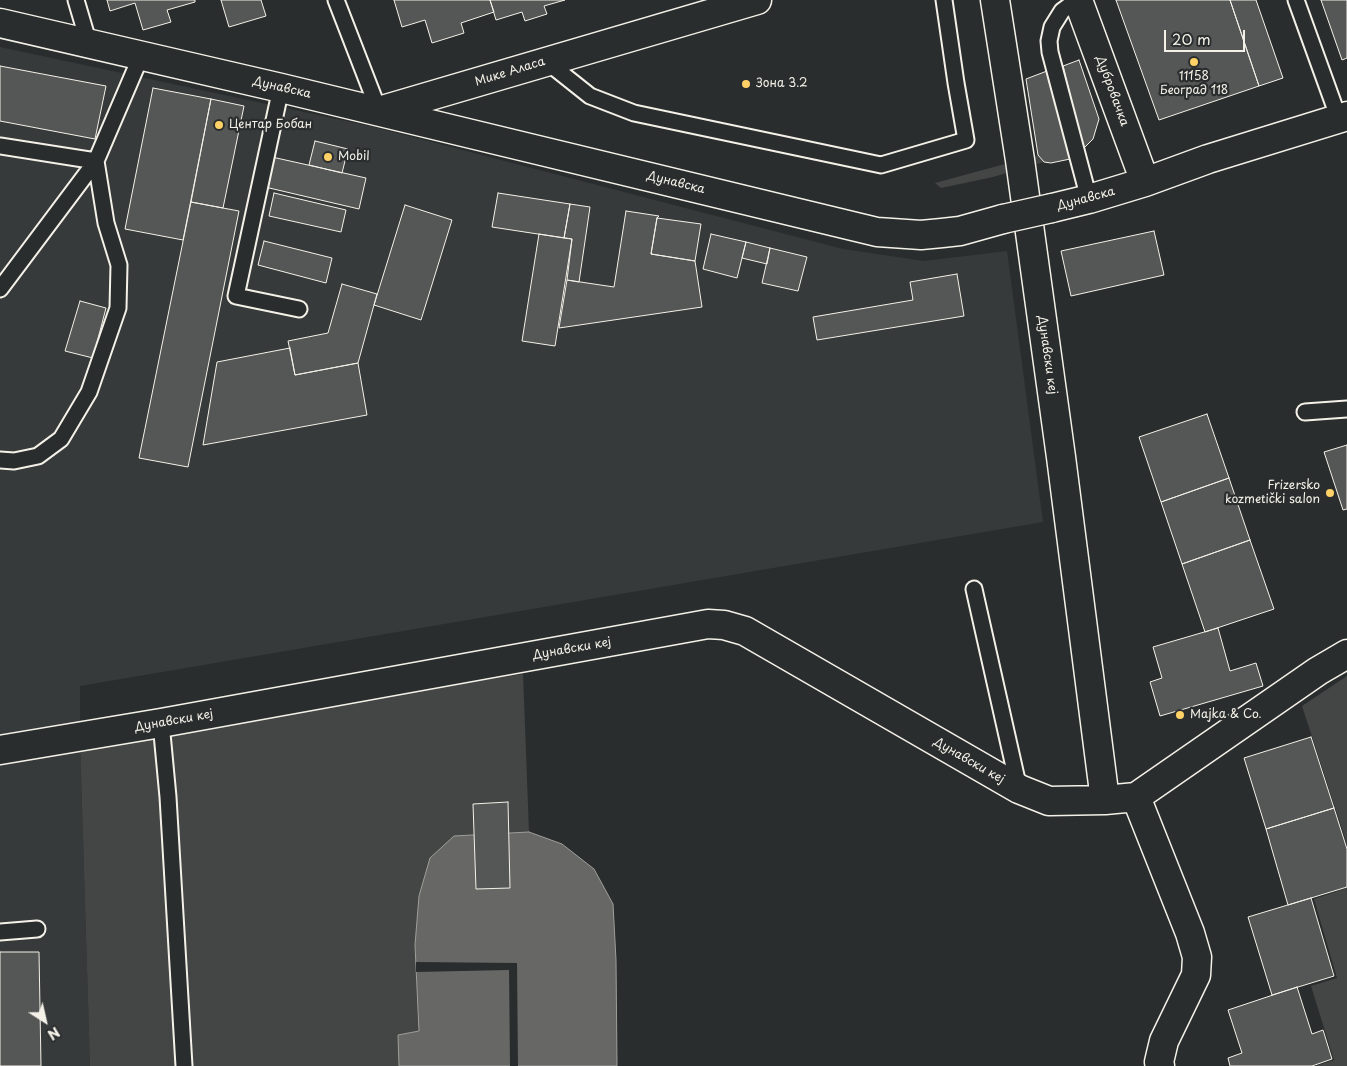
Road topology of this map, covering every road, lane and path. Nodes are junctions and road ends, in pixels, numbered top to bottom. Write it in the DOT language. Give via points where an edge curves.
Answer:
graph roads {
  1 [pos="76,0"];
  2 [pos="336,0"];
  3 [pos="757,0"];
  4 [pos="944,0"];
  5 [pos="995,0"];
  6 [pos="1078,0"];
  7 [pos="1296,0"];
  8 [pos="0,23"];
  9 [pos="89,44"];
  10 [pos="141,56"];
  11 [pos="546,61"];
  12 [pos="281,88"];
  13 [pos="379,111"];
  14 [pos="1343,117"];
  15 [pos="0,146"];
  16 [pos="96,161"];
  17 [pos="1144,182"];
  18 [pos="1089,199"];
  19 [pos="0,289"];
  20 [pos="299,309"];
  21 [pos="1347,409"];
  22 [pos="1305,412"];
  23 [pos="0,460"];
  24 [pos="974,589"];
  25 [pos="1347,654"];
  26 [pos="161,723"];
  27 [pos="0,750"];
  28 [pos="1019,790"];
  29 [pos="1136,797"];
  30 [pos="1105,800"];
  31 [pos="37,929"];
  32 [pos="0,932"];
  33 [pos="184,1066"];
  34 [pos="1160,1066"];
  1 -- 9 [label="lane"];
  2 -- 13 [label="lane"];
  3 -- 11 [label="street, Мике Аласа"];
  4 -- 11 [label="lane" via="966,140 881,165 634,113 590,96"];
  5 -- 30 [label="street, Дунавски кеј" via="1060,448"];
  6 -- 17 [label="street, Дубровачка"];
  6 -- 18 [label="lane" via="1062,11 1052,27 1049,41"];
  7 -- 14 [label="lane"];
  8 -- 9 [label="street, Дунавска"];
  9 -- 10 [label="street, Дунавска"];
  10 -- 12 [label="street, Дунавска"];
  10 -- 16 [label="lane"];
  11 -- 13 [label="street, Мике Аласа"];
  12 -- 13 [label="street, Дунавска"];
  12 -- 20 [label="lane" via="236,296"];
  13 -- 18 [label="street, Дунавска, bridge" via="877,232 921,235 960,231"];
  14 -- 17 [label="street, Дунавска"];
  15 -- 16 [label="lane"];
  16 -- 19 [label="lane"];
  16 -- 23 [label="lane" via="106,223 119,266 118,308 89,392 61,439 38,456 14,462"];
  17 -- 18 [label="street, Дунавска"];
  21 -- 22 [label="lane"];
  24 -- 28 [label="lane"];
  25 -- 29 [label="street, Дунавски кеј"];
  26 -- 27 [label="street, Дунавски кеј"];
  26 -- 28 [label="street, Дунавски кеј" via="708,624 724,625 745,631"];
  26 -- 33 [label="lane"];
  28 -- 30 [label="street, Дунавски кеј" via="1049,801"];
  29 -- 30 [label="street, Дунавски кеј"];
  29 -- 34 [label="street" via="1197,957 1196,975 1164,1041"];
  31 -- 32 [label="lane"];
}
